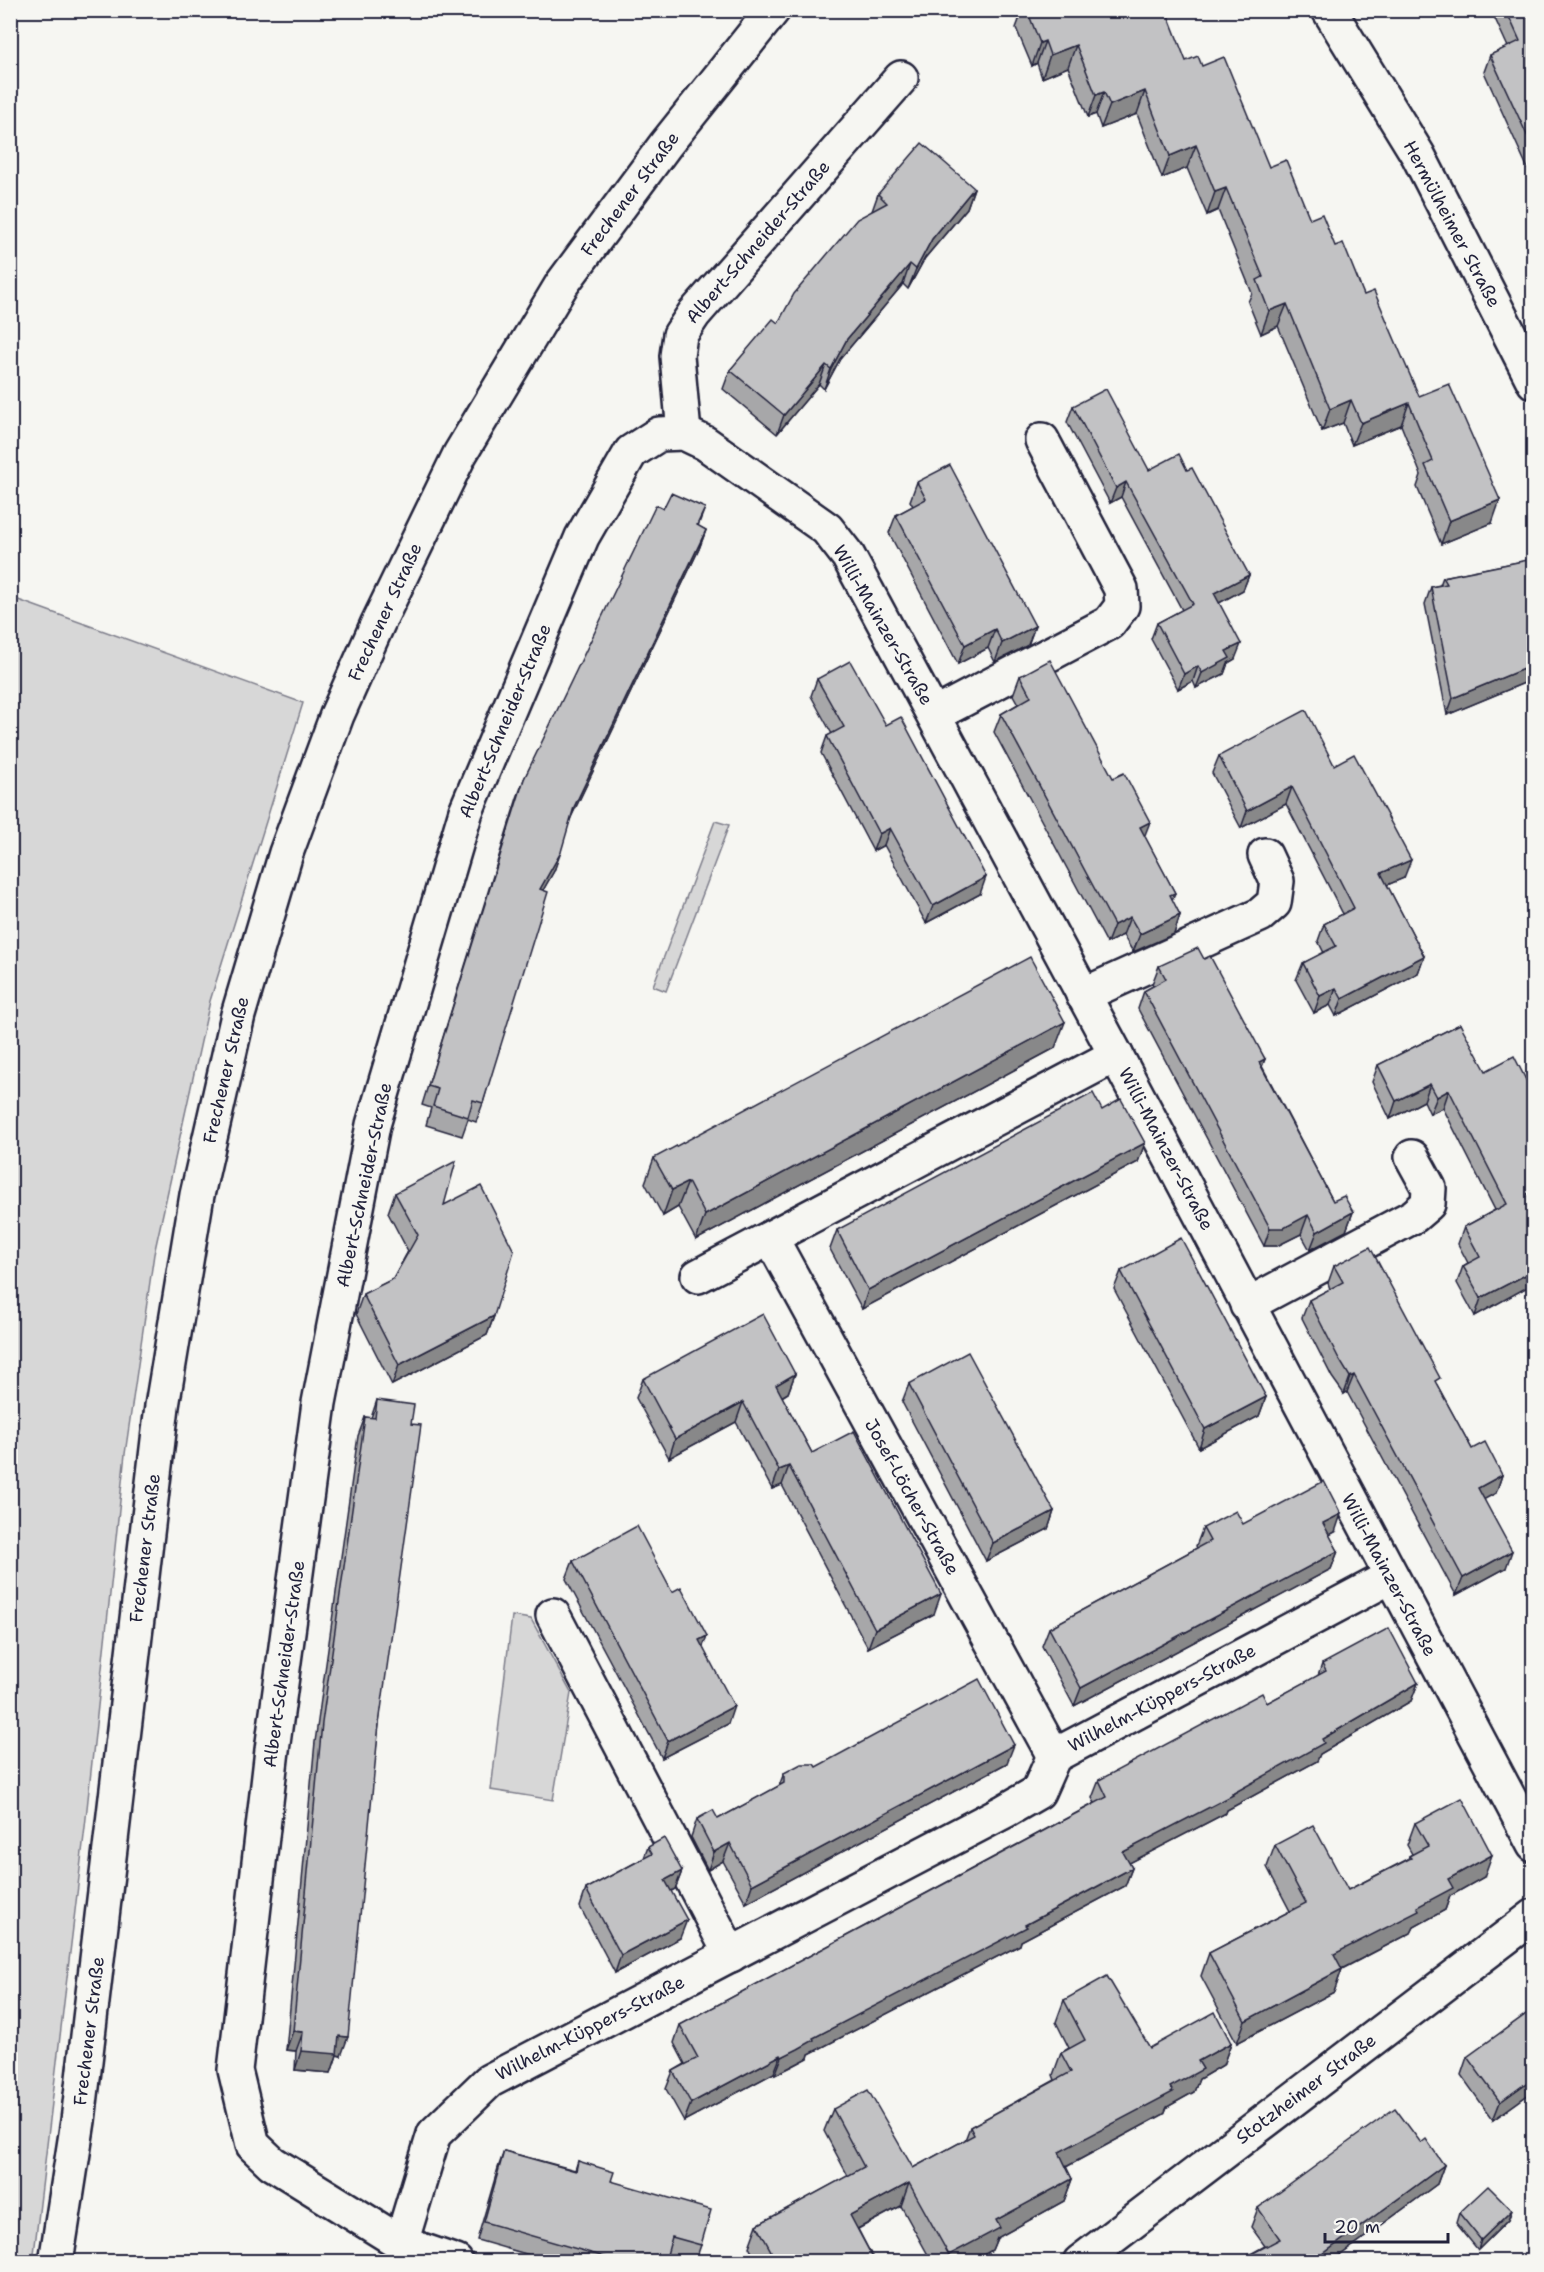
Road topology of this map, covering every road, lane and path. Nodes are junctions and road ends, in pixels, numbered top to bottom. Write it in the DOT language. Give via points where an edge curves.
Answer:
graph roads {
  1 [pos="773,10"];
  2 [pos="1310,10"];
  3 [pos="1329,10"];
  4 [pos="1365,69"];
  5 [pos="901,78"];
  6 [pos="1533,382"];
  7 [pos="684,433"];
  8 [pos="1042,440"];
  9 [pos="934,715"];
  10 [pos="1265,855"];
  11 [pos="1083,994"];
  12 [pos="1116,1055"];
  13 [pos="1412,1157"];
  14 [pos="771,1238"];
  15 [pos="698,1276"];
  16 [pos="1247,1305"];
  17 [pos="1390,1577"];
  18 [pos="553,1615"];
  19 [pos="1054,1755"];
  20 [pos="1533,1845"];
  21 [pos="1533,1916"];
  22 [pos="731,1955"];
  23 [pos="402,2243"];
  24 [pos="56,2262"];
  25 [pos="456,2262"];
  26 [pos="1080,2262"];
  1 -- 24 [label="street, Frechener Straße" via="666,144 562,284 460,454 342,705 286,853 230,1048 197,1195 162,1406 78,2121"];
  2 -- 4 [label="street, Hermülheimer Straße"];
  3 -- 4 [label="street, Hermülheimer Straße"];
  4 -- 6 [label="street, Hermülheimer Straße" via="1418,155"];
  5 -- 7 [label="street, Albert-Schneider-Straße" via="694,314 680,335 677,356"];
  7 -- 9 [label="street, Willi-Mainzer-Straße" via="705,443 827,529 848,556"];
  7 -- 23 [label="street, Albert-Schneider-Straße" via="659,434 631,452 620,471 582,537 466,811 374,1125 319,1403 272,1750 235,2070 253,2145 272,2163"];
  8 -- 9 [label="street, Willi-Mainzer-Straße" via="1121,589 1122,606 1109,623"];
  9 -- 11 [label="street, Willi-Mainzer-Straße"];
  10 -- 11 [label="street" via="1277,881 1274,903 1260,915"];
  11 -- 12 [label="street, Willi-Mainzer-Straße"];
  12 -- 14 [label="street"];
  12 -- 16 [label="street, Willi-Mainzer-Straße"];
  13 -- 16 [label="street" via="1429,1188 1428,1204 1414,1216"];
  14 -- 15 [label="street"];
  14 -- 19 [label="street, Josef-Löcher-Straße"];
  16 -- 17 [label="street, Willi-Mainzer-Straße"];
  17 -- 19 [label="street, Wilhelm-Küppers-Straße"];
  17 -- 20 [label="street, Willi-Mainzer-Straße"];
  18 -- 22 [label="street"];
  19 -- 22 [label="street, Wilhelm-Küppers-Straße" via="1038,1792"];
  21 -- 26 [label="street, Stotzheimer Straße"];
  22 -- 23 [label="street, Wilhelm-Küppers-Straße" via="489,2081 435,2134"];
  23 -- 25 [label="street, Albert-Schneider-Straße"];
}
